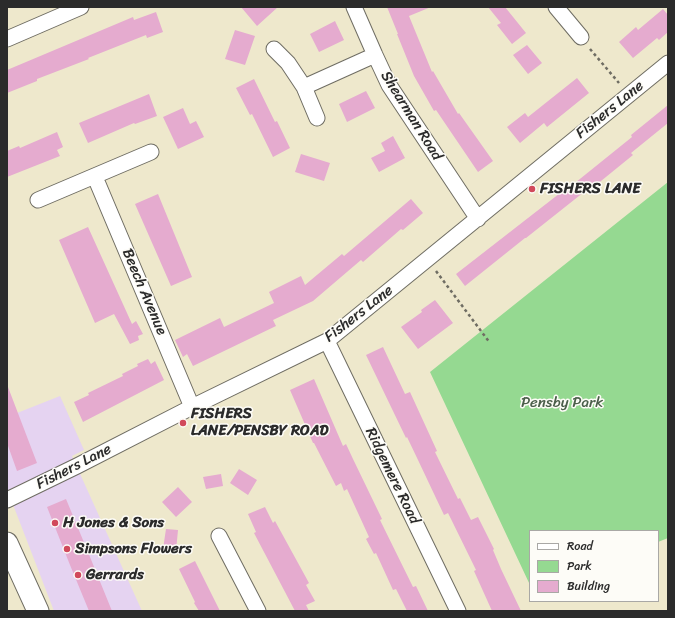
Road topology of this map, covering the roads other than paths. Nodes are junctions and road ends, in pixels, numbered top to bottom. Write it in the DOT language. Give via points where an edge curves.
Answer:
graph roads {
  1 [pos="81,7"];
  2 [pos="354,7"];
  3 [pos="556,7"];
  4 [pos="581,37"];
  5 [pos="7,39"];
  6 [pos="274,49"];
  7 [pos="375,55"];
  8 [pos="668,63"];
  9 [pos="304,87"];
  10 [pos="317,118"];
  11 [pos="151,152"];
  12 [pos="95,177"];
  13 [pos="38,200"];
  14 [pos="478,219"];
  15 [pos="327,341"];
  16 [pos="192,407"];
  17 [pos="7,500"];
  18 [pos="219,536"];
  19 [pos="7,543"];
  20 [pos="38,611"];
  21 [pos="258,611"];
  22 [pos="458,611"];
  1 -- 5 [label="street"];
  2 -- 7 [label="street, Shearman Road"];
  3 -- 4 [label="street"];
  6 -- 9 [label="street" via="288,63"];
  7 -- 9 [label="street"];
  7 -- 14 [label="street, Shearman Road" via="389,85"];
  8 -- 14 [label="street, Fishers Lane"];
  9 -- 10 [label="street"];
  11 -- 12 [label="street"];
  12 -- 13 [label="street"];
  12 -- 16 [label="street, Beech Avenue"];
  14 -- 15 [label="street, Fishers Lane"];
  15 -- 16 [label="street, Fishers Lane"];
  15 -- 22 [label="street, Ridgemere Road"];
  16 -- 17 [label="street, Fishers Lane"];
  18 -- 21 [label="street"];
  19 -- 20 [label="main road"];
}
